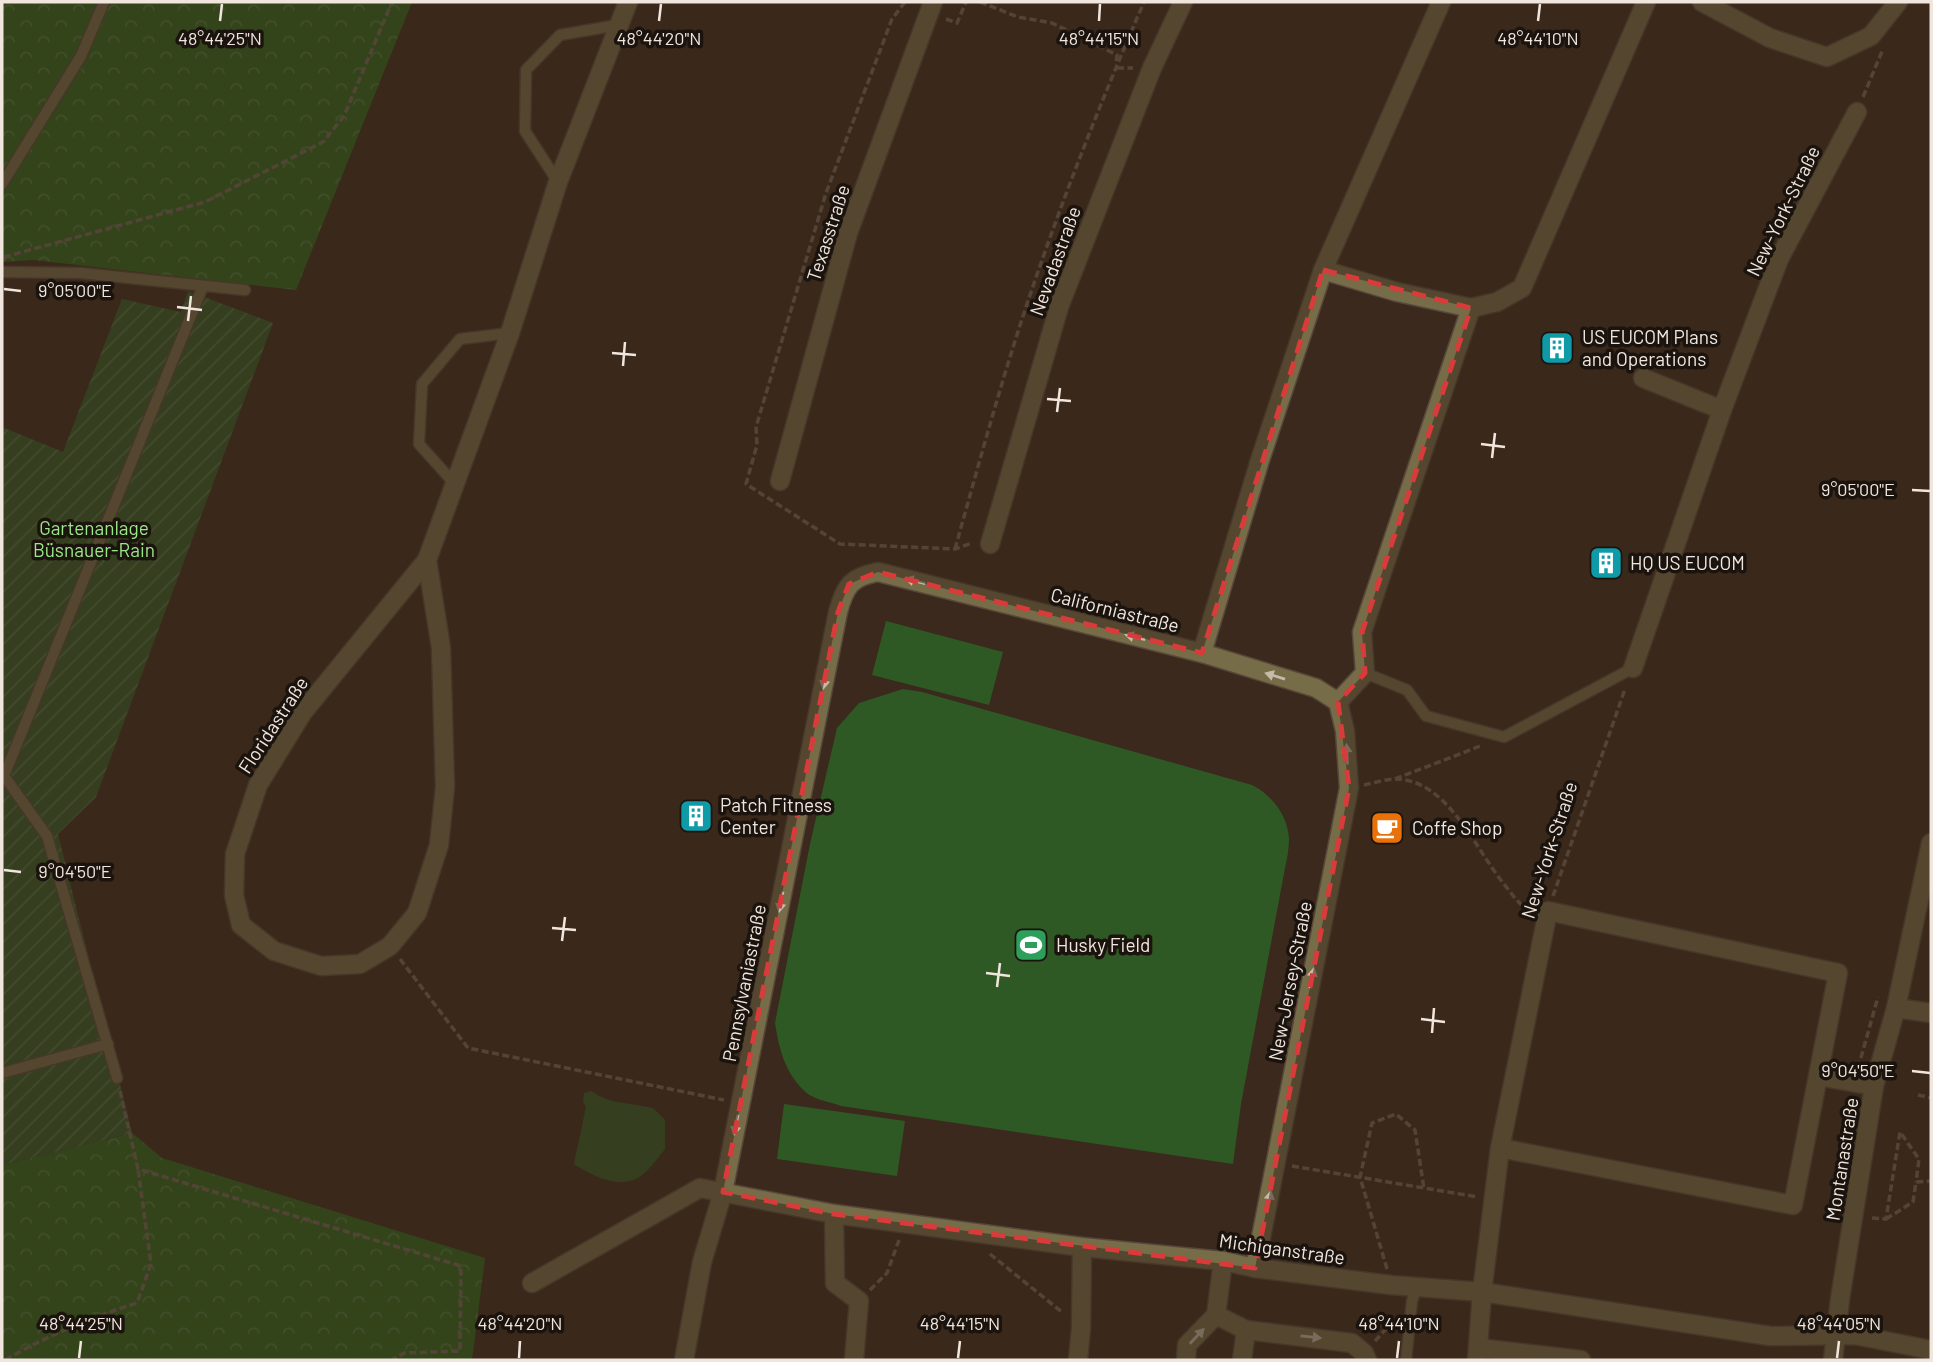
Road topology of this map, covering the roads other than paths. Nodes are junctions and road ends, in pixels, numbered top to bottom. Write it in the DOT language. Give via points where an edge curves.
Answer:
graph roads {
  1 [pos="104,2"];
  2 [pos="628,2"];
  3 [pos="933,2"];
  4 [pos="1183,2"];
  5 [pos="1441,2"];
  6 [pos="1646,2"];
  7 [pos="1702,2"];
  8 [pos="1898,2"];
  9 [pos="618,25"];
  10 [pos="1857,111"];
  11 [pos="558,182"];
  12 [pos="2,184"];
  13 [pos="1323,270"];
  14 [pos="2,272"];
  15 [pos="203,286"];
  16 [pos="245,290"];
  17 [pos="1471,308"];
  18 [pos="510,333"];
  19 [pos="1643,378"];
  20 [pos="1722,410"];
  21 [pos="780,481"];
  22 [pos="454,483"];
  23 [pos="990,540"];
  24 [pos="427,560"];
  25 [pos="878,572"];
  26 [pos="1202,653"];
  27 [pos="1633,668"];
  28 [pos="1365,673"];
  29 [pos="1338,702"];
  30 [pos="3,774"];
  31 [pos="1930,851"];
  32 [pos="1896,1008"];
  33 [pos="1931,1013"];
  34 [pos="108,1044"];
  35 [pos="2,1073"];
  36 [pos="1818,1076"];
  37 [pos="117,1078"];
  38 [pos="1874,1086"];
  39 [pos="1500,1148"];
  40 [pos="723,1192"];
  41 [pos="834,1214"];
  42 [pos="1082,1247"];
  43 [pos="1223,1261"];
  44 [pos="1255,1268"];
  45 [pos="533,1283"];
  46 [pos="1482,1292"];
  47 [pos="1415,1294"];
  48 [pos="1216,1315"];
  49 [pos="1246,1330"];
  50 [pos="1836,1336"];
  51 [pos="1931,1350"];
  52 [pos="1478,1354"];
  53 [pos="1366,1357"];
  54 [pos="684,1360"];
  55 [pos="854,1360"];
  56 [pos="1078,1360"];
  57 [pos="1186,1360"];
  58 [pos="1242,1360"];
  59 [pos="1406,1360"];
  60 [pos="1581,1360"];
  61 [pos="1833,1360"];
  1 -- 12 [label="lane" via="80,56"];
  2 -- 9 [label="street, Floridastraße"];
  3 -- 21 [label="street, Texasstraße" via="848,233"];
  4 -- 23 [label="street, Nevadastraße" via="1152,68 1059,307"];
  5 -- 13 [label="street"];
  6 -- 17 [label="street" via="1522,288 1497,302"];
  7 -- 8 [label="street" via="1770,38 1827,57 1871,36"];
  9 -- 11 [label="street, Floridastraße"];
  9 -- 11 [label="lane" via="559,35 526,70 525,131"];
  10 -- 20 [label="street, New-York-Straße" via="1779,259"];
  11 -- 18 [label="street, Floridastraße"];
  13 -- 17 [label="street"];
  13 -- 26 [label="street"];
  14 -- 15 [label="lane" via="81,273"];
  15 -- 16 [label="lane"];
  15 -- 30 [label="lane"];
  17 -- 28 [label="street" via="1362,632"];
  18 -- 22 [label="street, Floridastraße"];
  18 -- 22 [label="lane" via="460,339 422,384 419,444"];
  19 -- 20 [label="street"];
  20 -- 27 [label="street, New-York-Straße"];
  22 -- 24 [label="street, Floridastraße"];
  24 -- 24 [label="street, Floridastraße" via="303,712 258,785 235,854 233,895 241,925 274,951 321,966 360,964 390,946 417,912 439,845 445,787 441,648"];
  26 -- 25 [label="street, Californiastraße, one-way"];
  25 -- 40 [label="street, Pennsylvaniastraße, one-way" via="860,575 849,584 838,612"];
  29 -- 26 [label="street, Californiastraße, one-way" via="1316,688"];
  27 -- 28 [label="lane" via="1504,737 1426,716 1407,690"];
  28 -- 29 [label="street"];
  44 -- 29 [label="street, New-Jersey-Straße, one-way" via="1349,788"];
  30 -- 34 [label="lane" via="47,836"];
  31 -- 32 [label="street, Montanastraße"];
  32 -- 33 [label="street"];
  32 -- 38 [label="street, Montanastraße"];
  34 -- 35 [label="lane"];
  34 -- 37 [label="lane"];
  36 -- 38 [label="street"];
  36 -- 39 [label="street" via="1793,1206"];
  36 -- 39 [label="street, New-York-Straße" via="1838,973 1547,916"];
  38 -- 50 [label="street, Montanastraße"];
  39 -- 46 [label="street, New-York-Straße"];
  40 -- 41 [label="street, Michiganstraße"];
  40 -- 45 [label="street, Michiganstraße" via="700,1188"];
  40 -- 54 [label="street, Pennsylvaniastraße" via="702,1262"];
  41 -- 42 [label="street, Michiganstraße"];
  41 -- 55 [label="street" via="835,1283 859,1301"];
  42 -- 43 [label="street, Michiganstraße"];
  42 -- 56 [label="street"];
  43 -- 44 [label="street, Michiganstraße"];
  43 -- 48 [label="street"];
  44 -- 47 [label="street, Michiganstraße" via="1391,1286"];
  46 -- 47 [label="street, Michiganstraße"];
  46 -- 50 [label="street, Michiganstraße" via="1770,1336"];
  46 -- 52 [label="street, New-York-Straße"];
  47 -- 59 [label="lane"];
  48 -- 49 [label="street"];
  57 -- 48 [label="street, one-way" via="1187,1345"];
  49 -- 53 [label="street, one-way" via="1339,1340 1352,1343"];
  49 -- 58 [label="street"];
  50 -- 51 [label="street, Michiganstraße" via="1855,1335"];
  50 -- 61 [label="street, Montanastraße"];
  52 -- 60 [label="street"];
}
